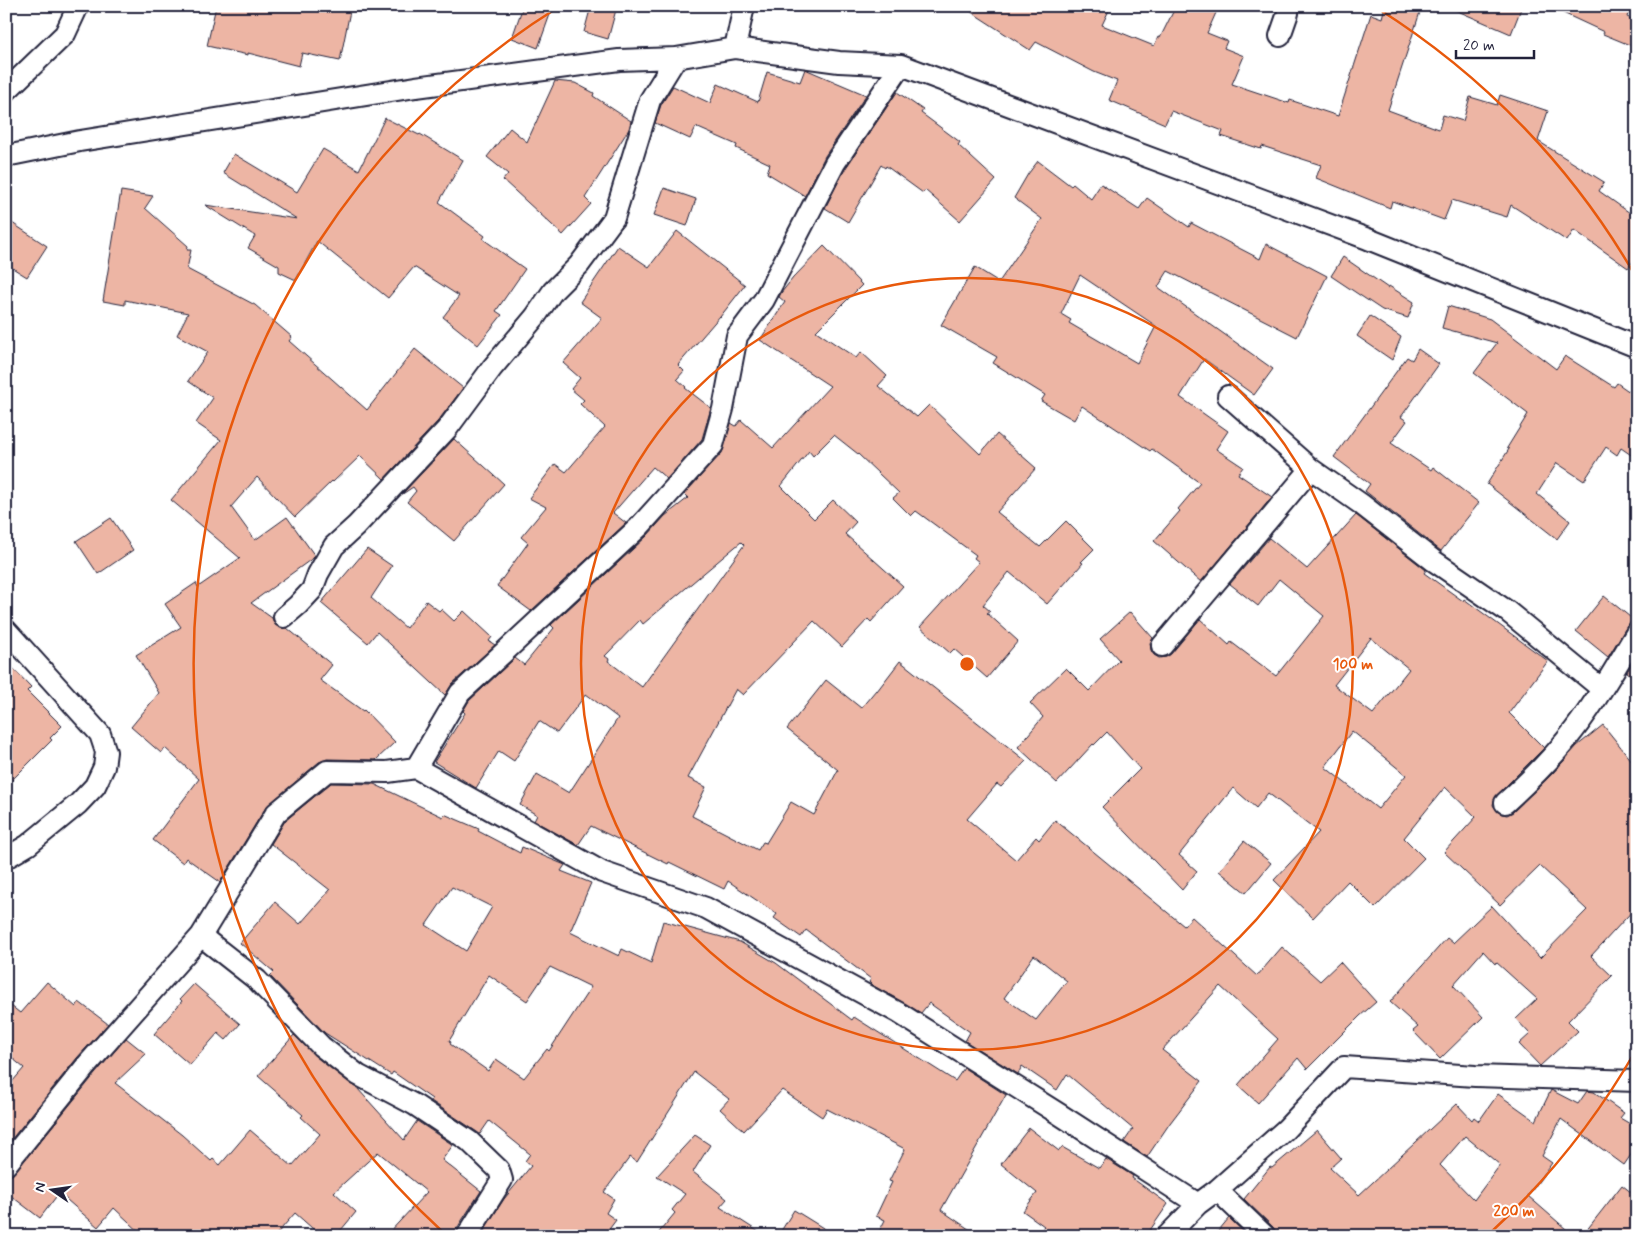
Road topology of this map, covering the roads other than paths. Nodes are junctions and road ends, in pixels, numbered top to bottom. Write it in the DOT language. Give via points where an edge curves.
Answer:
graph roads {
  1 [pos="78,6"];
  2 [pos="744,6"];
  3 [pos="1288,6"];
  4 [pos="1280,36"];
  5 [pos="735,48"];
  6 [pos="676,58"];
  7 [pos="900,65"];
  8 [pos="6,90"];
  9 [pos="6,156"];
  10 [pos="1637,347"];
  11 [pos="1228,396"];
  12 [pos="1311,469"];
  13 [pos="284,617"];
  14 [pos="6,630"];
  15 [pos="1637,632"];
  16 [pos="1162,646"];
  17 [pos="1602,689"];
  18 [pos="416,768"];
  19 [pos="1505,804"];
  20 [pos="6,858"];
  21 [pos="201,936"];
  22 [pos="1637,1081"];
  23 [pos="6,1165"];
  24 [pos="1217,1190"];
  25 [pos="1198,1204"];
  26 [pos="467,1236"];
  27 [pos="1167,1236"];
  28 [pos="1264,1236"];
  1 -- 8 [label="street" via="65,34"];
  2 -- 5 [label="street"];
  3 -- 4 [label="street"];
  5 -- 6 [label="street"];
  5 -- 7 [label="street" via="839,62"];
  6 -- 9 [label="street" via="619,60 416,87 80,141"];
  6 -- 13 [label="street" via="650,100 614,218 579,265 553,291 492,368 447,429 334,546 312,590"];
  7 -- 10 [label="street" via="1368,238"];
  7 -- 18 [label="street" via="835,163 764,300 737,336 713,445 639,527 460,693"];
  11 -- 12 [label="street"];
  12 -- 16 [label="street"];
  12 -- 17 [label="street" via="1506,611"];
  14 -- 20 [label="street" via="100,734 106,752 104,768 95,786 28,845"];
  15 -- 17 [label="street"];
  17 -- 19 [label="street" via="1569,737"];
  18 -- 21 [label="street" via="387,772 327,771 276,813"];
  18 -- 25 [label="street" via="602,872 706,908 899,1013"];
  21 -- 23 [label="street" via="86,1066"];
  21 -- 26 [label="street" via="257,980 321,1046 358,1074 415,1105 469,1141 499,1170 502,1180"];
  22 -- 24 [label="street" via="1475,1076 1344,1067 1286,1129"];
  24 -- 25 [label="street"];
  24 -- 28 [label="street"];
  25 -- 27 [label="street"];
}
